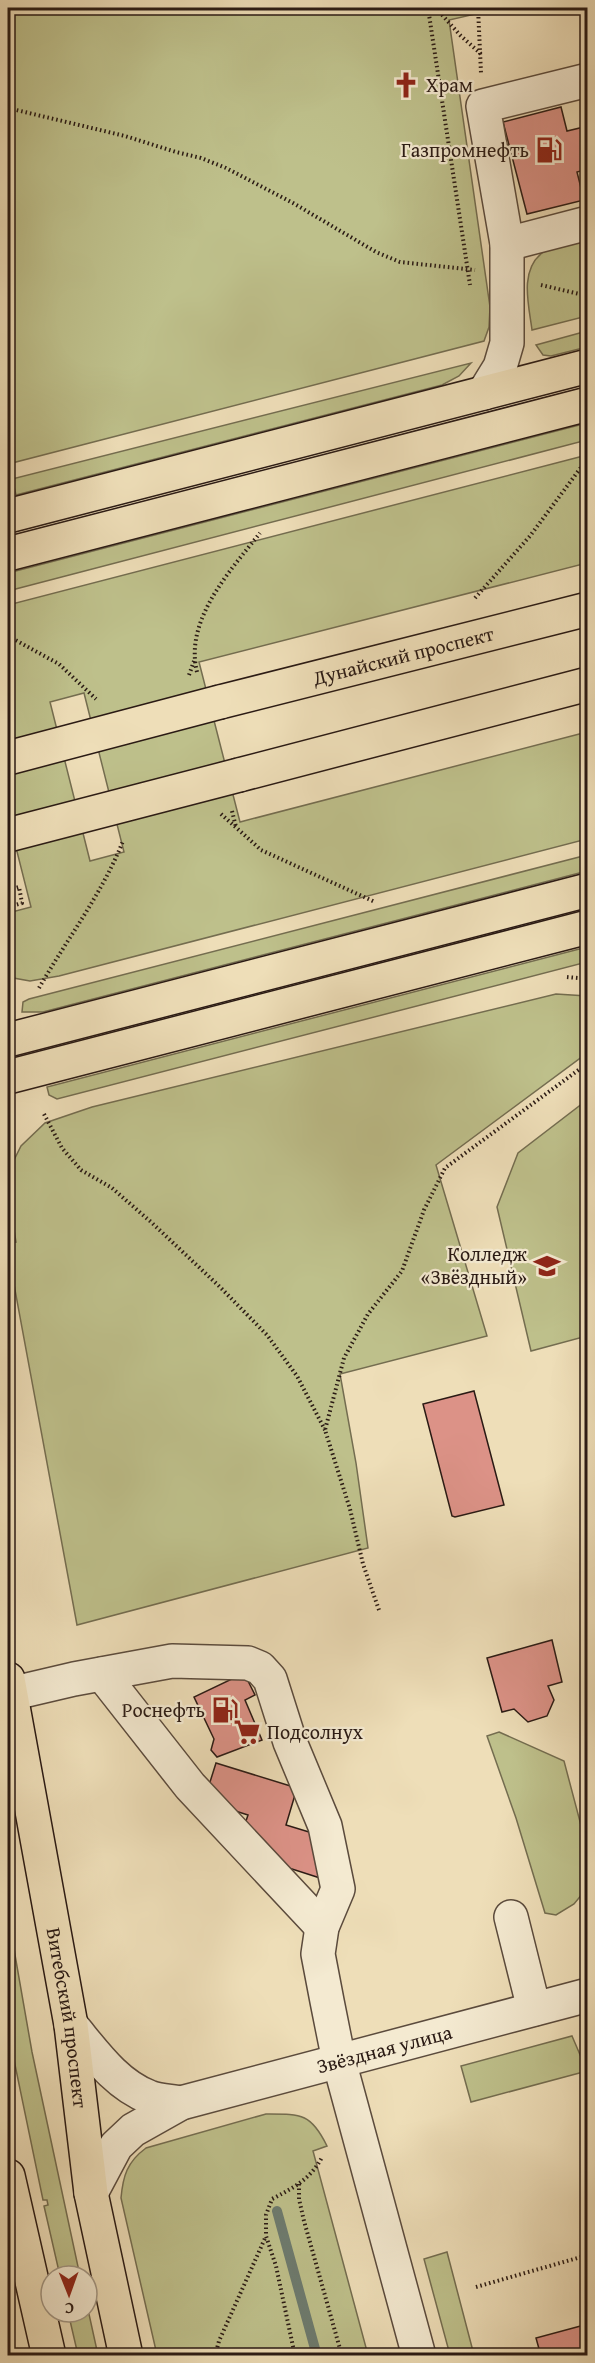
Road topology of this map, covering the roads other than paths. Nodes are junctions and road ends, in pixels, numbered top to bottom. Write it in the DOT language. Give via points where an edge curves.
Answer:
graph roads {
  1 [pos="588,80"];
  2 [pos="588,223"];
  3 [pos="507,244"];
  4 [pos="588,366"];
  5 [pos="484,393"];
  6 [pos="588,404"];
  7 [pos="8,516"];
  8 [pos="8,554"];
  9 [pos="588,609"];
  10 [pos="588,684"];
  11 [pos="8,758"];
  12 [pos="8,835"];
  13 [pos="588,890"];
  14 [pos="588,927"];
  15 [pos="8,1040"];
  16 [pos="8,1077"];
  17 [pos="102,1674"];
  18 [pos="9,1687"];
  19 [pos="511,1917"];
  20 [pos="321,1927"];
  21 [pos="585,2004"];
  22 [pos="534,2009"];
  23 [pos="71,2025"];
  24 [pos="339,2061"];
  25 [pos="181,2103"];
  26 [pos="8,2176"];
  27 [pos="91,2193"];
  28 [pos="49,2355"];
  29 [pos="126,2355"];
  30 [pos="419,2355"];
  1 -- 3 [label="street" via="483,106"];
  2 -- 3 [label="street"];
  3 -- 5 [label="street" via="507,343 500,367"];
  4 -- 5 [label="main road"];
  5 -- 7 [label="main road"];
  6 -- 8 [label="main road"];
  9 -- 11 [label="main road, Дунайский проспект, bridge"];
  10 -- 12 [label="main road, bridge"];
  13 -- 15 [label="main road"];
  14 -- 16 [label="main road"];
  17 -- 18 [label="street"];
  17 -- 20 [label="street" via="190,1786"];
  17 -- 20 [label="street" via="172,1661 248,1664 260,1668 270,1679 290,1742 325,1826 338,1889"];
  18 -- 23 [label="main road, Витебский проспект"];
  19 -- 22 [label="street"];
  20 -- 24 [label="street" via="318,1954"];
  21 -- 22 [label="street, Звёздная улица"];
  22 -- 24 [label="street, Звёздная улица"];
  23 -- 25 [label="street" via="129,2086 150,2098"];
  23 -- 27 [label="main road, Витебский проспект"];
  24 -- 25 [label="street, Звёздная улица"];
  24 -- 30 [label="street"];
  25 -- 27 [label="street" via="133,2130 116,2146"];
  26 -- 28 [label="main road"];
  27 -- 29 [label="main road, Витебский проспект"];
}
